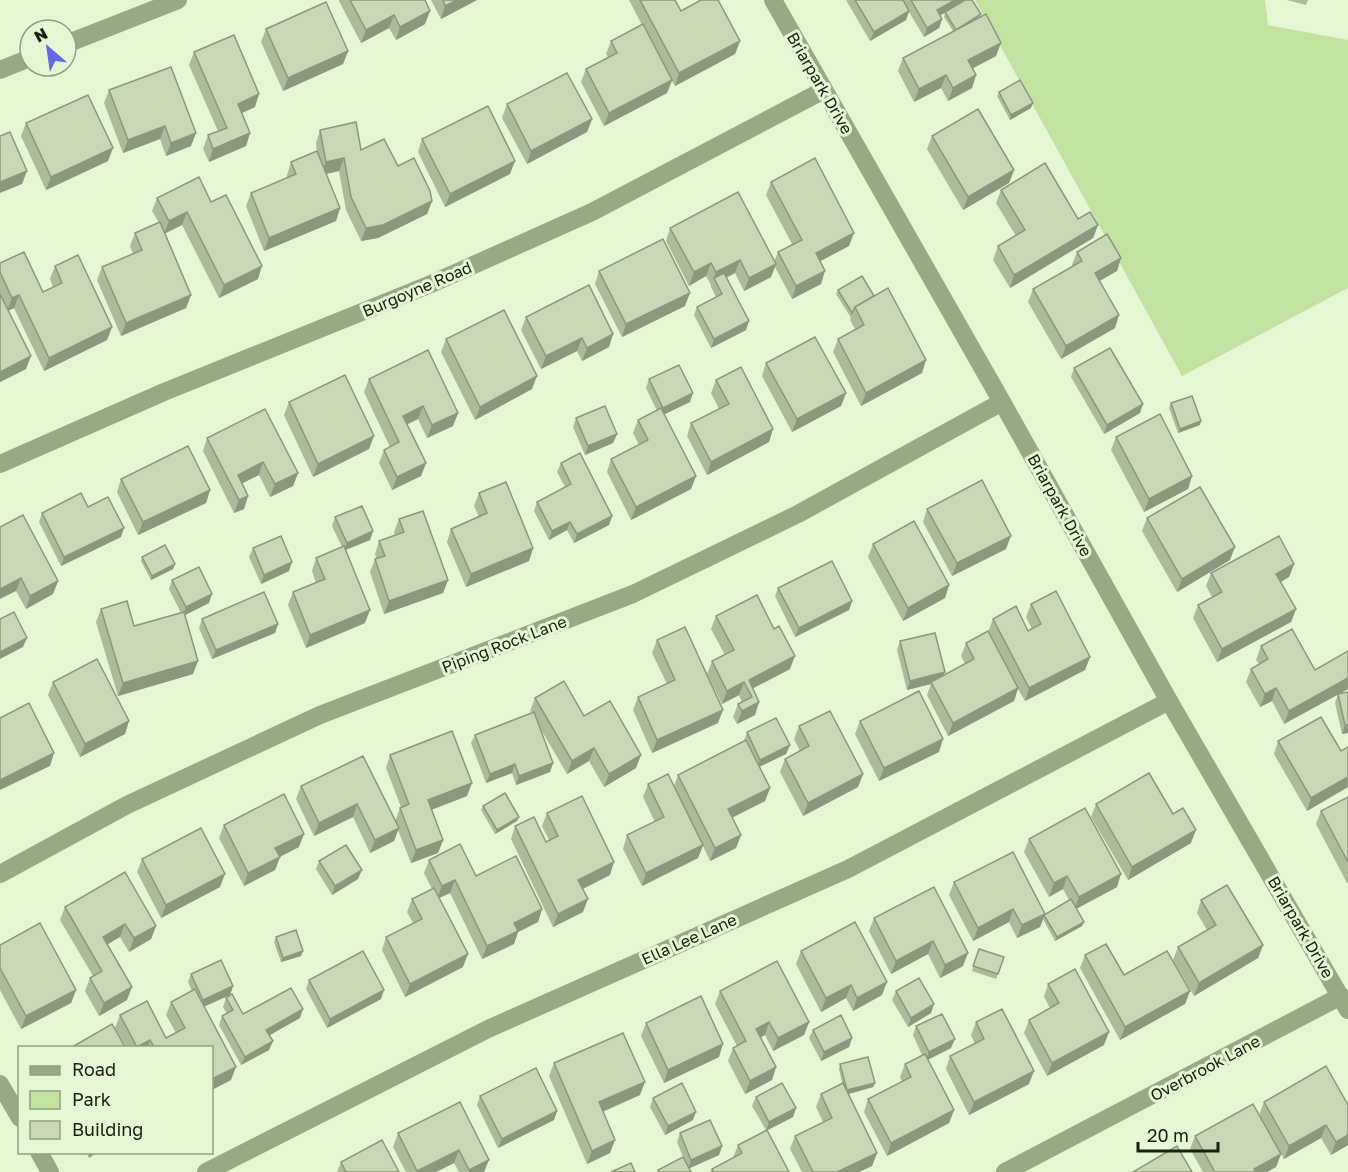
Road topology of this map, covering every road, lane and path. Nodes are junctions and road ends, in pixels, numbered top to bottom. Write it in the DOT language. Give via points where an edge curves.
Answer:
graph roads {
  1 [pos="177,0"];
  2 [pos="773,0"];
  3 [pos="78,39"];
  4 [pos="18,63"];
  5 [pos="0,70"];
  6 [pos="824,90"];
  7 [pos="1002,402"];
  8 [pos="0,464"];
  9 [pos="1169,701"];
  10 [pos="0,874"];
  11 [pos="1344,1003"];
  12 [pos="0,1084"];
  13 [pos="18,1115"];
  14 [pos="40,1154"];
  15 [pos="50,1172"];
  16 [pos="206,1172"];
  17 [pos="1005,1172"];
  1 -- 3 [label="street"];
  2 -- 6 [label="street, Briarpark Drive"];
  4 -- 5 [label="street"];
  6 -- 7 [label="street, Briarpark Drive"];
  6 -- 8 [label="street, Burgoyne Road" via="592,212 431,284 164,392"];
  7 -- 9 [label="street, Briarpark Drive"];
  7 -- 10 [label="street, Piping Rock Lane" via="798,514 633,594 320,714 127,805"];
  9 -- 11 [label="street, Briarpark Drive"];
  9 -- 16 [label="street, Ella Lee Lane" via="848,868 488,1029"];
  11 -- 17 [label="street, Overbrook Lane"];
  12 -- 13 [label="street"];
  14 -- 15 [label="street"];
}
